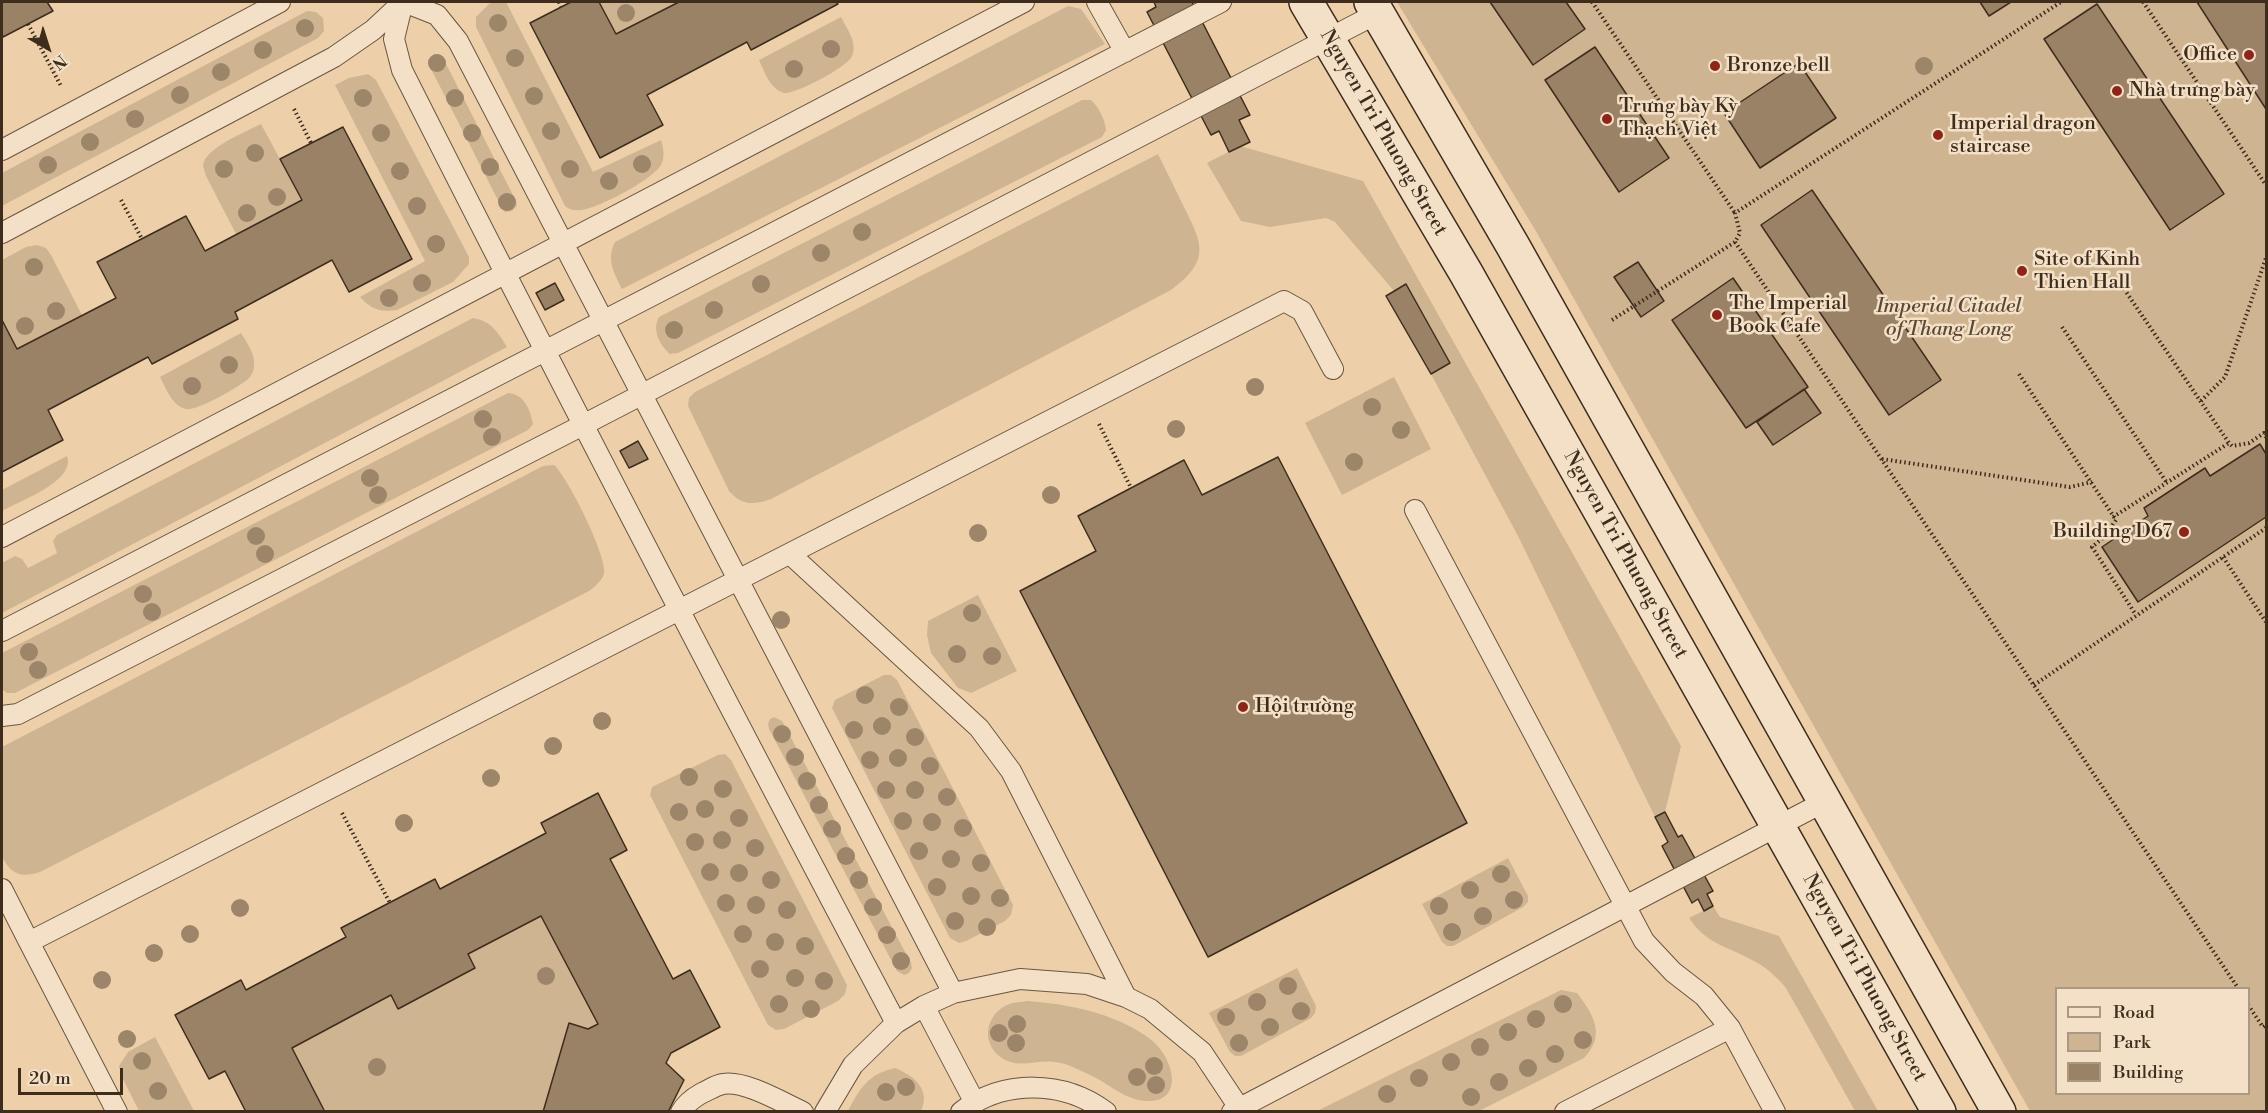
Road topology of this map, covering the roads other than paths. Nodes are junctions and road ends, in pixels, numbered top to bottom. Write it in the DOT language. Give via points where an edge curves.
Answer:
graph roads {
  1 [pos="280,2"];
  2 [pos="404,2"];
  3 [pos="1024,2"];
  4 [pos="1097,2"];
  5 [pos="1221,2"];
  6 [pos="1306,2"];
  7 [pos="1375,7"];
  8 [pos="1328,39"];
  9 [pos="1125,52"];
  10 [pos="2,150"];
  11 [pos="2,233"];
  12 [pos="564,242"];
  13 [pos="504,273"];
  14 [pos="604,320"];
  15 [pos="544,351"];
  16 [pos="1333,369"];
  17 [pos="642,394"];
  18 [pos="583,425"];
  19 [pos="1415,510"];
  20 [pos="2,537"];
  21 [pos="790,554"];
  22 [pos="738,580"];
  23 [pos="679,611"];
  24 [pos="2,631"];
  25 [pos="2,717"];
  26 [pos="1824,802"];
  27 [pos="1777,825"];
  28 [pos="2,889"];
  29 [pos="1626,905"];
  30 [pos="30,942"];
  31 [pos="953,993"];
  32 [pos="1126,997"];
  33 [pos="924,1006"];
  34 [pos="896,1023"];
  35 [pos="1730,1028"];
  36 [pos="968,1106"];
  37 [pos="1238,1110"];
  38 [pos="117,1112"];
  39 [pos="681,1112"];
  40 [pos="803,1112"];
  41 [pos="825,1112"];
  42 [pos="1106,1112"];
  43 [pos="1565,1112"];
  44 [pos="1775,1112"];
  45 [pos="1939,1112"];
  46 [pos="1999,1112"];
  1 -- 10 [label="lane"];
  2 -- 11 [label="lane" via="334,57"];
  2 -- 12 [label="lane" via="437,15 458,41"];
  2 -- 13 [label="lane" via="394,39 402,70"];
  3 -- 12 [label="lane"];
  4 -- 9 [label="lane"];
  5 -- 9 [label="lane"];
  6 -- 8 [label="street, Nguyen Tri Phuong Street"];
  7 -- 8 [label="lane"];
  7 -- 26 [label="street"];
  8 -- 17 [label="lane"];
  8 -- 27 [label="street, Nguyen Tri Phuong Street" via="1466,273"];
  9 -- 14 [label="lane"];
  12 -- 13 [label="lane"];
  12 -- 14 [label="lane"];
  13 -- 15 [label="lane"];
  13 -- 20 [label="lane"];
  14 -- 15 [label="lane"];
  14 -- 17 [label="lane"];
  15 -- 18 [label="lane"];
  15 -- 24 [label="lane"];
  16 -- 21 [label="lane" via="1302,311 1284,301"];
  17 -- 18 [label="lane"];
  17 -- 22 [label="lane"];
  18 -- 23 [label="lane"];
  18 -- 25 [label="lane" via="18,714"];
  19 -- 29 [label="lane"];
  21 -- 22 [label="lane"];
  21 -- 32 [label="lane" via="979,728 1011,771"];
  22 -- 23 [label="lane"];
  22 -- 31 [label="lane"];
  23 -- 30 [label="lane"];
  23 -- 34 [label="lane"];
  26 -- 27 [label="lane"];
  26 -- 46 [label="street"];
  27 -- 29 [label="lane"];
  27 -- 45 [label="street, Nguyen Tri Phuong Street"];
  28 -- 30 [label="lane"];
  29 -- 35 [label="lane" via="1644,941 1673,972 1704,996"];
  29 -- 37 [label="lane"];
  30 -- 38 [label="lane"];
  31 -- 32 [label="lane" via="1020,979 1087,984"];
  31 -- 33 [label="lane"];
  32 -- 37 [label="lane" via="1150,1009 1202,1052"];
  33 -- 34 [label="lane"];
  33 -- 36 [label="lane"];
  34 -- 41 [label="lane" via="853,1065"];
  35 -- 43 [label="lane"];
  35 -- 44 [label="lane"];
  36 -- 42 [label="lane" via="1012,1088 1052,1088 1091,1100"];
  39 -- 40 [label="lane" via="698,1095 727,1083 748,1087"];
}
